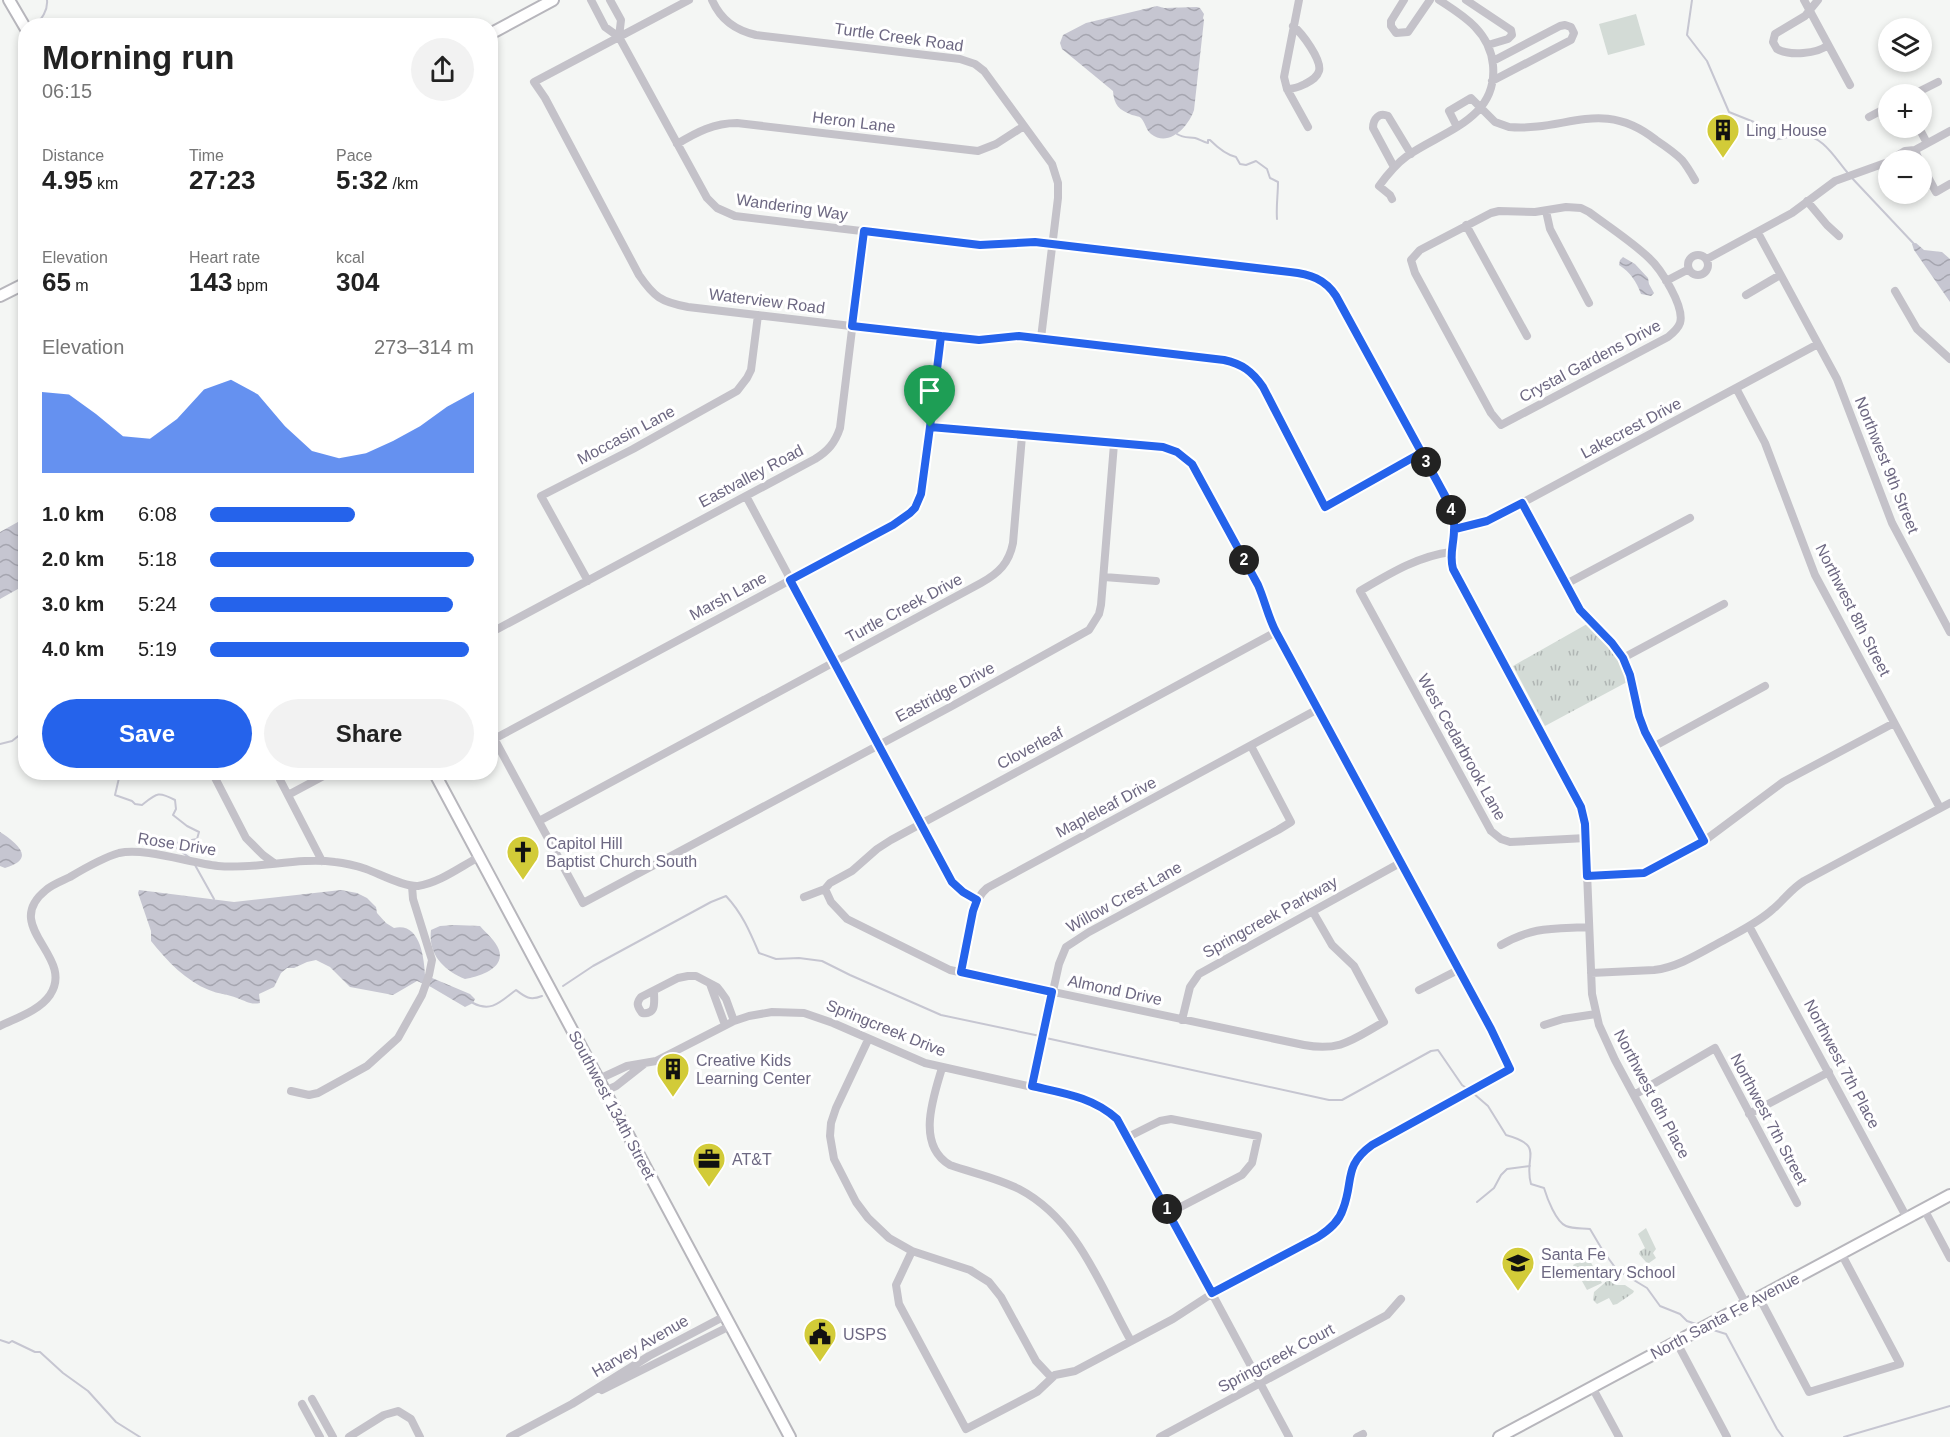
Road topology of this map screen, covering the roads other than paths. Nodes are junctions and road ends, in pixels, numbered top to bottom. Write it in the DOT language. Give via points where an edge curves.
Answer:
graph roads {
  1 [pos="9,0"];
  2 [pos="553,0"];
  3 [pos="591,0"];
  4 [pos="610,0"];
  5 [pos="689,0"];
  6 [pos="712,0"];
  7 [pos="1299,0"];
  8 [pos="1404,0"];
  9 [pos="1430,0"];
  10 [pos="1439,0"];
  11 [pos="1466,0"];
  12 [pos="1804,0"];
  13 [pos="1818,0"];
  14 [pos="1810,11"];
  15 [pos="20,18"];
  16 [pos="1293,26"];
  17 [pos="498,30"];
  18 [pos="619,37"];
  19 [pos="1488,45"];
  20 [pos="1828,45"];
  21 [pos="1493,61"];
  22 [pos="1492,81"];
  23 [pos="1938,82"];
  24 [pos="1851,85"];
  25 [pos="1932,85"];
  26 [pos="1287,89"];
  27 [pos="1481,108"];
  28 [pos="1878,112"];
  29 [pos="1869,117"];
  30 [pos="1024,126"];
  31 [pos="1308,127"];
  32 [pos="1457,127"];
  33 [pos="1950,131"];
  34 [pos="1924,138"];
  35 [pos="1927,143"];
  36 [pos="677,144"];
  37 [pos="1915,150"];
  38 [pos="1411,154"];
  39 [pos="1878,166"];
  40 [pos="1394,167"];
  41 [pos="1695,180"];
  42 [pos="1950,184"];
  43 [pos="1932,185"];
  44 [pos="1392,200"];
  45 [pos="1807,201"];
  46 [pos="1546,211"];
  47 [pos="1466,225"];
  48 [pos="864,231"];
  49 [pos="1758,232"];
  50 [pos="1839,236"];
  51 [pos="1052,244"];
  52 [pos="1707,259"];
  53 [pos="1689,269"];
  54 [pos="1780,275"];
  55 [pos="1666,281"];
  56 [pos="18,287"];
  57 [pos="1895,291"];
  58 [pos="1746,295"];
  59 [pos="0,296"];
  60 [pos="1589,303"];
  61 [pos="758,315"];
  62 [pos="852,326"];
  63 [pos="941,336"];
  64 [pos="1527,336"];
  65 [pos="1041,338"];
  66 [pos="1818,344"];
  67 [pos="1950,359"];
  68 [pos="1736,388"];
  69 [pos="930,427"];
  70 [pos="1022,436"];
  71 [pos="1114,444"];
  72 [pos="1421,453"];
  73 [pos="1440,487"];
  74 [pos="746,496"];
  75 [pos="1522,503"];
  76 [pos="1690,518"];
  77 [pos="1455,529"];
  78 [pos="1451,552"];
  79 [pos="1104,577"];
  80 [pos="790,580"];
  81 [pos="1156,580"];
  82 [pos="588,581"];
  83 [pos="1566,584"];
  84 [pos="1724,604"];
  85 [pos="498,629"];
  86 [pos="1276,632"];
  87 [pos="1950,632"];
  88 [pos="1623,658"];
  89 [pos="835,662"];
  90 [pos="1765,686"];
  91 [pos="1318,709"];
  92 [pos="1894,723"];
  93 [pos="498,732"];
  94 [pos="879,745"];
  95 [pos="498,746"];
  96 [pos="1251,746"];
  97 [pos="1653,747"];
  98 [pos="216,780"];
  99 [pos="280,780"];
  100 [pos="316,780"];
  101 [pos="438,780"];
  102 [pos="288,795"];
  103 [pos="1950,802"];
  104 [pos="1940,808"];
  105 [pos="539,821"];
  106 [pos="921,824"];
  107 [pos="1586,838"];
  108 [pos="1704,841"];
  109 [pos="479,856"];
  110 [pos="321,861"];
  111 [pos="274,863"];
  112 [pos="1400,863"];
  113 [pos="1587,876"];
  114 [pos="412,886"];
  115 [pos="825,889"];
  116 [pos="804,897"];
  117 [pos="977,900"];
  118 [pos="1313,912"];
  119 [pos="1749,926"];
  120 [pos="1588,927"];
  121 [pos="1501,945"];
  122 [pos="1458,969"];
  123 [pos="961,972"];
  124 [pos="1590,973"];
  125 [pos="710,984"];
  126 [pos="1419,990"];
  127 [pos="654,991"];
  128 [pos="1052,992"];
  129 [pos="1596,1014"];
  130 [pos="1182,1020"];
  131 [pos="734,1021"];
  132 [pos="725,1025"];
  133 [pos="1544,1025"];
  134 [pos="0,1026"];
  135 [pos="868,1040"];
  136 [pos="644,1064"];
  137 [pos="942,1068"];
  138 [pos="1829,1072"];
  139 [pos="599,1079"];
  140 [pos="1032,1086"];
  141 [pos="291,1091"];
  142 [pos="605,1091"];
  143 [pos="1634,1095"];
  144 [pos="1749,1114"];
  145 [pos="1128,1137"];
  146 [pos="1950,1195"];
  147 [pos="1797,1203"];
  148 [pos="1924,1209"];
  149 [pos="1169,1214"];
  150 [pos="1907,1218"];
  151 [pos="912,1251"];
  152 [pos="1841,1253"];
  153 [pos="1950,1258"];
  154 [pos="1212,1293"];
  155 [pos="1759,1297"];
  156 [pos="1401,1299"];
  157 [pos="1746,1304"];
  158 [pos="727,1321"];
  159 [pos="1131,1341"];
  160 [pos="1676,1341"];
  161 [pos="1052,1377"];
  162 [pos="1260,1383"];
  163 [pos="1592,1387"];
  164 [pos="312,1399"];
  165 [pos="302,1404"];
  166 [pos="320,1413"];
  167 [pos="310,1419"];
  168 [pos="526,1428"];
  169 [pos="1504,1436"];
  170 [pos="320,1437"];
  171 [pos="333,1437"];
  172 [pos="349,1437"];
  173 [pos="420,1437"];
  174 [pos="510,1437"];
  175 [pos="530,1437"];
  176 [pos="790,1437"];
  177 [pos="1160,1437"];
  178 [pos="1289,1437"];
  179 [pos="1619,1437"];
  180 [pos="1727,1437"];
  1 -- 15 [label="main road"];
  2 -- 17 [label="main road"];
  3 -- 18 [label="street, Wandering Way" via="605,27"];
  4 -- 18 [label="street, Wandering Way" via="621,20"];
  5 -- 18 [label="street"];
  6 -- 30 [label="street, Turtle Creek Road" via="728,23 756,35 969,61 984,71"];
  7 -- 16 [label="street"];
  8 -- 9 [label="street" via="1391,21 1396,33 1408,32"];
  10 -- 19 [label="street" via="1475,25"];
  11 -- 19 [label="street" via="1512,30 1508,39"];
  12 -- 14 [label="street"];
  13 -- 14 [label="street"];
  14 -- 20 [label="street"];
  14 -- 20 [label="street" via="1775,34 1775,46 1786,52 1814,52"];
  16 -- 26 [label="street" via="1284,77"];
  16 -- 26 [label="street" via="1306,41 1319,69 1312,80"];
  18 -- 36 [label="street, Wandering Way"];
  18 -- 61 [label="street, Waterview Road" via="534,82 652,293 668,303"];
  19 -- 21 [label="street"];
  20 -- 24 [label="street"];
  21 -- 22 [label="street"];
  21 -- 22 [label="street" via="1560,26 1571,27 1574,33 1571,40"];
  22 -- 27 [label="street"];
  23 -- 25 [label="street"];
  26 -- 31 [label="street"];
  27 -- 32 [label="street"];
  27 -- 32 [label="street" via="1471,98 1449,111"];
  27 -- 41 [label="street" via="1495,122 1509,127 1599,118 1628,122 1682,160"];
  28 -- 29 [label="street"];
  30 -- 36 [label="street, Heron Lane" via="996,144 978,150 737,123 710,126"];
  30 -- 51 [label="street, Turtle Creek Road" via="1057,176"];
  32 -- 38 [label="street"];
  33 -- 35 [label="street"];
  34 -- 35 [label="street"];
  35 -- 37 [label="street"];
  36 -- 48 [label="street, Wandering Way" via="707,198 723,211 741,217"];
  38 -- 40 [label="street"];
  38 -- 40 [label="street" via="1391,119 1386,115 1378,117 1373,128"];
  39 -- 45 [label="street" via="1835,181"];
  40 -- 44 [label="street" via="1379,186"];
  42 -- 43 [label="street" via="1936,192"];
  45 -- 49 [label="street"];
  45 -- 50 [label="street"];
  46 -- 47 [label="street, Crystal Gardens Drive" via="1499,211"];
  46 -- 55 [label="street, Crystal Gardens Drive" via="1577,207 1589,212 1648,256"];
  46 -- 60 [label="street" via="1550,229"];
  47 -- 55 [label="street, Crystal Gardens Drive" via="1420,250 1411,260 1485,403 1501,425 1673,333 1680,324 1680,309"];
  47 -- 64 [label="street"];
  48 -- 51 [label="street, Wandering Way" via="980,245 1026,241"];
  48 -- 62 [label="street, Eastvalley Road"];
  49 -- 52 [label="street"];
  49 -- 54 [label="street, Northwest 9th Street"];
  51 -- 65 [label="street, Turtle Creek Road"];
  51 -- 72 [label="street, Wandering Way" via="1290,272 1319,279 1336,296"];
  52 -- 53 [label="street" via="1700,255 1692,257"];
  52 -- 53 [label="street" via="1705,273 1697,275"];
  53 -- 55 [label="street"];
  54 -- 58 [label="street"];
  54 -- 66 [label="street, Northwest 9th Street"];
  56 -- 59 [label="main road"];
  57 -- 67 [label="street" via="1917,329"];
  61 -- 62 [label="street, Waterview Road"];
  61 -- 82 [label="street, Moccasin Lane" via="751,370 737,391 541,496"];
  62 -- 63 [label="street, Waterview Road"];
  62 -- 74 [label="street, Eastvalley Road" via="841,422 834,443 815,459"];
  63 -- 65 [label="street, Waterview Road" via="971,340"];
  63 -- 69 [label="street, Marsh Lane"];
  65 -- 72 [label="street, Waterview Road" via="1224,360 1246,368 1263,387 1325,507"];
  66 -- 68 [label="street, Lakecrest Drive"];
  66 -- 87 [label="street, Northwest 9th Street" via="1844,396 1892,524"];
  68 -- 75 [label="street, Lakecrest Drive"];
  68 -- 92 [label="street, Northwest 8th Street" via="1765,443 1815,575"];
  69 -- 70 [label="street"];
  69 -- 80 [label="street, Marsh Lane" via="921,494 915,508 893,525"];
  70 -- 71 [label="street"];
  70 -- 89 [label="street, Turtle Creek Drive" via="1013,543 1002,569"];
  71 -- 79 [label="street, Eastridge Drive"];
  71 -- 86 [label="street" via="1170,449 1192,464 1258,585"];
  72 -- 73 [label="street, Wandering Way"];
  73 -- 77 [label="street, Northwest 6th Place" via="1452,510"];
  74 -- 80 [label="street"];
  74 -- 82 [label="street, Eastvalley Road"];
  75 -- 77 [label="street, Lakecrest Drive" via="1487,521"];
  75 -- 83 [label="street"];
  76 -- 83 [label="street"];
  77 -- 78 [label="street, Northwest 6th Place"];
  78 -- 107 [label="street, Northwest 6th Place" via="1457,578 1581,807"];
  78 -- 107 [label="street, West Cedarbrook Lane" via="1419,560 1360,591 1491,831 1516,843"];
  79 -- 81 [label="street"];
  79 -- 94 [label="street, Eastridge Drive" via="1099,614 1089,630"];
  80 -- 89 [label="street"];
  80 -- 93 [label="street, Marsh Lane"];
  82 -- 85 [label="street, Eastvalley Road"];
  83 -- 88 [label="street" via="1580,610"];
  84 -- 88 [label="street"];
  86 -- 91 [label="street"];
  86 -- 106 [label="street, Cloverleaf"];
  88 -- 97 [label="street" via="1639,716"];
  89 -- 94 [label="street"];
  89 -- 105 [label="street, Turtle Creek Drive"];
  90 -- 97 [label="street"];
  91 -- 96 [label="street, Mapleleaf Drive"];
  91 -- 112 [label="street"];
  92 -- 104 [label="street, Northwest 8th Street"];
  92 -- 108 [label="street" via="1783,782"];
  94 -- 105 [label="street, Eastridge Drive" via="583,903"];
  94 -- 106 [label="street"];
  95 -- 105 [label="street"];
  96 -- 117 [label="street, Mapleleaf Drive" via="993,885"];
  96 -- 128 [label="street, Willow Crest Lane" via="1291,822 1073,941 1062,954"];
  97 -- 108 [label="street"];
  98 -- 111 [label="street" via="246,838"];
  99 -- 102 [label="street"];
  100 -- 102 [label="street"];
  101 -- 109 [label="main road, Southwest 134th Street"];
  102 -- 110 [label="street"];
  103 -- 104 [label="street"];
  104 -- 119 [label="street" via="1804,880 1773,910"];
  106 -- 115 [label="street, Cloverleaf" via="883,845"];
  106 -- 117 [label="street" via="952,882"];
  107 -- 113 [label="street, Northwest 6th Place"];
  108 -- 113 [label="street" via="1644,873"];
  109 -- 114 [label="street" via="433,881"];
  109 -- 139 [label="main road, Southwest 134th Street"];
  110 -- 111 [label="street, Rose Drive"];
  110 -- 114 [label="street, Rose Drive" via="363,868"];
  111 -- 134 [label="street, Rose Drive" via="218,866 125,852 49,887 34,903 30,922 56,974 53,988 39,1006"];
  112 -- 118 [label="street, Springcreek Parkway"];
  112 -- 122 [label="street"];
  113 -- 120 [label="street, Northwest 6th Place"];
  114 -- 141 [label="street" via="431,956 425,987 398,1038 367,1066 318,1093"];
  115 -- 116 [label="street, Cloverleaf"];
  115 -- 123 [label="street, Almond Drive" via="835,908 847,919 941,967"];
  117 -- 123 [label="street"];
  118 -- 130 [label="street, Springcreek Parkway" via="1199,974 1190,987"];
  118 -- 130 [label="street, Almond Drive" via="1332,945 1354,966 1384,1022 1328,1048 1304,1045 1284,1036"];
  119 -- 124 [label="street" via="1663,969"];
  119 -- 138 [label="street, Northwest 7th Place"];
  120 -- 121 [label="street" via="1544,929"];
  120 -- 124 [label="street, Northwest 6th Place"];
  122 -- 126 [label="street"];
  122 -- 154 [label="street" via="1510,1069 1363,1151 1351,1171 1340,1215 1325,1232"];
  123 -- 128 [label="street, Almond Drive"];
  124 -- 129 [label="street, Northwest 6th Place"];
  125 -- 127 [label="street" via="688,975"];
  125 -- 131 [label="street" via="726,999"];
  125 -- 132 [label="street"];
  128 -- 130 [label="street, Almond Drive"];
  128 -- 140 [label="street, Willow Crest Lane"];
  129 -- 133 [label="street"];
  129 -- 143 [label="street, Northwest 6th Place"];
  131 -- 132 [label="street, Springcreek Drive"];
  131 -- 135 [label="street, Springcreek Drive" via="778,1011 804,1013"];
  132 -- 136 [label="street, Springcreek Drive"];
  135 -- 137 [label="street, Springcreek Drive"];
  135 -- 151 [label="street" via="832,1117 831,1151 861,1210 889,1238"];
  136 -- 139 [label="street, Springcreek Drive" via="627,1066"];
  136 -- 142 [label="street, Springcreek Drive"];
  137 -- 140 [label="street, Springcreek Drive"];
  137 -- 159 [label="street" via="929,1127 934,1150 950,1165 1005,1182 1049,1209 1081,1248"];
  138 -- 144 [label="street"];
  138 -- 150 [label="street, Northwest 7th Place"];
  139 -- 142 [label="main road, Southwest 134th Street"];
  140 -- 145 [label="street, Springcreek Drive" via="1094,1102 1117,1119"];
  142 -- 158 [label="main road, Southwest 134th Street"];
  143 -- 144 [label="street, Northwest 7th Street" via="1715,1048"];
  143 -- 157 [label="street, Northwest 6th Place"];
  144 -- 147 [label="street, Northwest 7th Street"];
  145 -- 149 [label="street, Springcreek Drive"];
  145 -- 149 [label="street" via="1160,1120 1171,1119 1258,1136 1252,1163 1242,1175"];
  146 -- 148 [label="main road, North Santa Fe Avenue"];
  148 -- 150 [label="main road, North Santa Fe Avenue"];
  148 -- 153 [label="street"];
  149 -- 154 [label="street, Springcreek Drive"];
  150 -- 152 [label="main road, North Santa Fe Avenue"];
  151 -- 161 [label="street" via="970,1270 989,1282 1036,1361"];
  151 -- 161 [label="street" via="898,1280 897,1298 966,1429 1037,1392"];
  152 -- 155 [label="main road, North Santa Fe Avenue"];
  152 -- 155 [label="street" via="1900,1364 1809,1392"];
  154 -- 159 [label="street" via="1186,1312"];
  154 -- 162 [label="street, Springcreek Drive"];
  155 -- 157 [label="main road, North Santa Fe Avenue"];
  156 -- 162 [label="street, Springcreek Court" via="1387,1315"];
  157 -- 160 [label="main road, North Santa Fe Avenue"];
  158 -- 168 [label="street, Harvey Avenue" via="636,1374"];
  158 -- 176 [label="main road, Southwest 134th Street"];
  159 -- 161 [label="street" via="1075,1371"];
  160 -- 163 [label="main road, North Santa Fe Avenue"];
  160 -- 180 [label="street"];
  162 -- 177 [label="street, Springcreek Court"];
  162 -- 178 [label="street, Springcreek Drive"];
  163 -- 169 [label="main road, North Santa Fe Avenue"];
  163 -- 179 [label="street"];
  164 -- 166 [label="street"];
  165 -- 167 [label="street"];
  166 -- 167 [label="street"];
  166 -- 171 [label="street"];
  167 -- 170 [label="street"];
  168 -- 174 [label="street, Harvey Avenue"];
  168 -- 175 [label="street"];
  172 -- 173 [label="street" via="393,1411 411,1419"];
}
